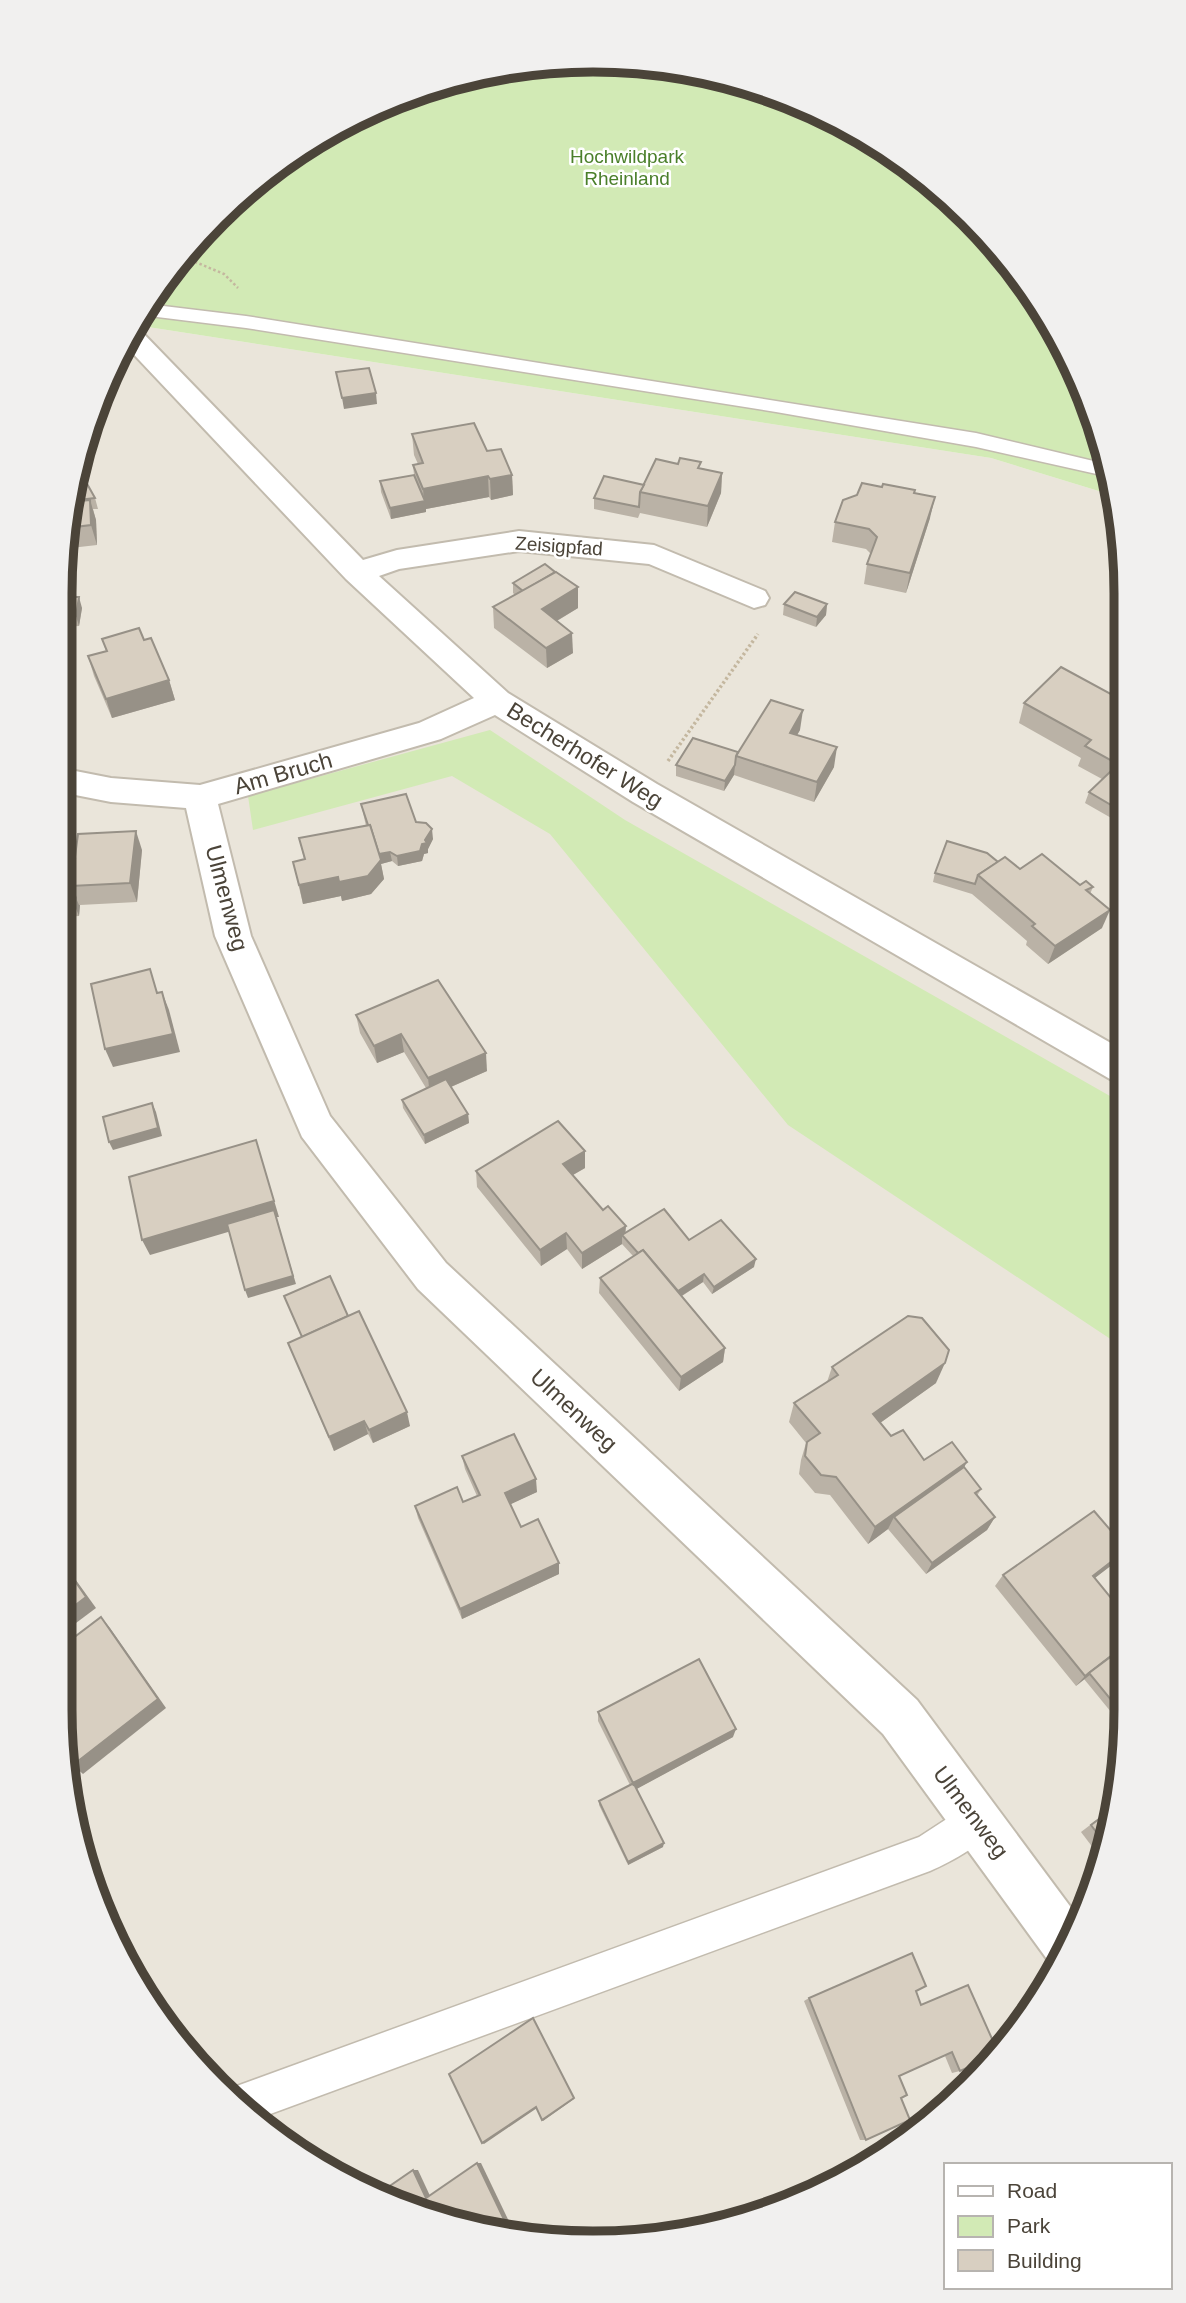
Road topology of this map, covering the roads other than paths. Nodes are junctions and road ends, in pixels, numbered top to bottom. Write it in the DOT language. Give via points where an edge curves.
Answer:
graph roads {
  1 [pos="155,311"];
  2 [pos="137,342"];
  3 [pos="1099,469"];
  4 [pos="357,572"];
  5 [pos="754,598"];
  6 [pos="497,701"];
  7 [pos="72,782"];
  8 [pos="200,797"];
  9 [pos="1114,1058"];
  10 [pos="978,1820"];
  11 [pos="1062,1937"];
  12 [pos="248,2101"];
  1 -- 3 [label="lane" via="246,322 976,440"];
  2 -- 4 [label="street, Becherhofer Weg"];
  4 -- 5 [label="street, Zeisigpfad" via="397,560 519,541 654,555"];
  4 -- 6 [label="street, Becherhofer Weg"];
  6 -- 8 [label="street, Am Bruch" via="430,730"];
  6 -- 9 [label="street, Becherhofer Weg" via="645,793"];
  7 -- 8 [label="street, Am Bruch"];
  8 -- 10 [label="street, Ulmenweg" via="233,936 315,1126 432,1276 900,1717"];
  10 -- 11 [label="street, Ulmenweg"];
  10 -- 12 [label="lane" via="930,1852"];
}
